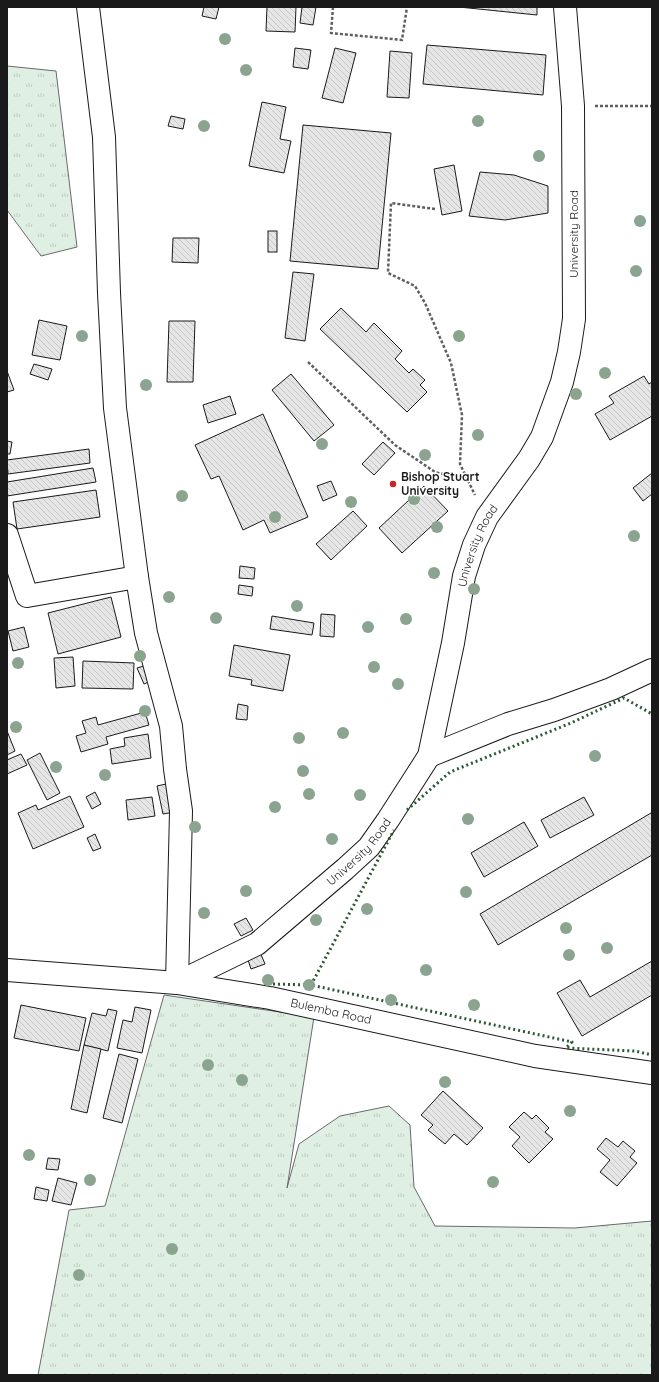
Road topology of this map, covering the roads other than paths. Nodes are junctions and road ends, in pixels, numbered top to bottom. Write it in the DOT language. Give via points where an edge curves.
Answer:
graph roads {
  1 [pos="88,7"];
  2 [pos="565,7"];
  3 [pos="7,535"];
  4 [pos="137,577"];
  5 [pos="652,670"];
  6 [pos="429,756"];
  7 [pos="7,970"];
  8 [pos="177,984"];
  9 [pos="652,1073"];
  1 -- 4 [label="street" via="104,137 115,408"];
  2 -- 6 [label="street, University Road" via="573,106 574,318 569,352 562,382 542,437 530,459 486,517 474,545 464,576"];
  3 -- 4 [label="street" via="27,596"];
  4 -- 8 [label="street" via="146,633 172,726 181,811"];
  5 -- 6 [label="street" via="611,689 508,724"];
  6 -- 8 [label="street, University Road" via="369,847 345,869 257,944"];
  7 -- 8 [label="street, Bulemba Road"];
  8 -- 9 [label="street, Bulemba Road" via="270,998 534,1056"];
}
